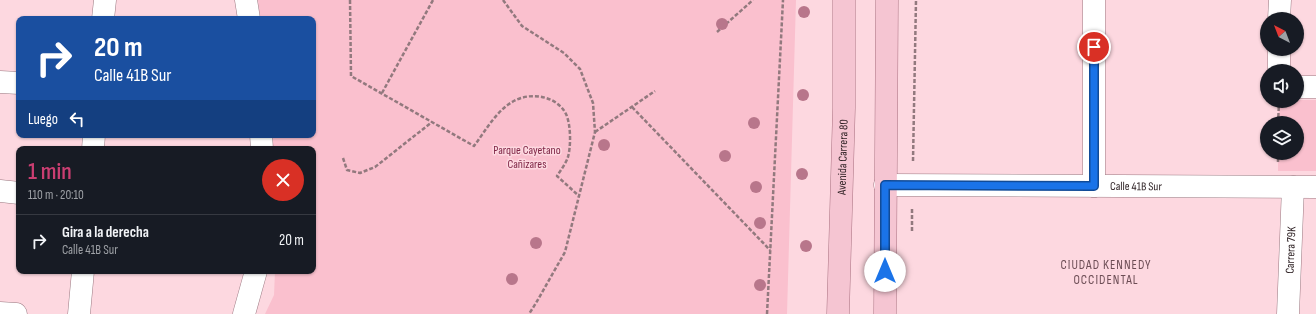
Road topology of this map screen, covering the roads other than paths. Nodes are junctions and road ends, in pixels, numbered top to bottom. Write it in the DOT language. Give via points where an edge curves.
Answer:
graph roads {
  1 [pos="105,0"];
  2 [pos="246,0"];
  3 [pos="844,0"];
  4 [pos="887,0"];
  5 [pos="1094,0"];
  6 [pos="1280,0"];
  7 [pos="1279,12"];
  8 [pos="103,16"];
  9 [pos="249,16"];
  10 [pos="0,82"];
  11 [pos="16,83"];
  12 [pos="1304,87"];
  13 [pos="1316,87"];
  14 [pos="885,185"];
  15 [pos="1094,186"];
  16 [pos="1293,187"];
  17 [pos="1316,187"];
  18 [pos="0,191"];
  19 [pos="16,193"];
  20 [pos="83,274"];
  21 [pos="255,274"];
  22 [pos="0,313"];
  23 [pos="16,314"];
  24 [pos="79,314"];
  25 [pos="244,314"];
  26 [pos="838,314"];
  27 [pos="885,314"];
  28 [pos="1288,314"];
  1 -- 8 [label="street"];
  2 -- 9 [label="street"];
  3 -- 26 [label="main road, Avenida Carrera 80" via="844,108"];
  4 -- 14 [label="main road"];
  5 -- 15 [label="street"];
  6 -- 7 [label="street"];
  10 -- 11 [label="street"];
  12 -- 13 [label="street"];
  14 -- 15 [label="street, Calle 41B Sur"];
  14 -- 27 [label="main road"];
  15 -- 16 [label="street, Calle 41B Sur"];
  16 -- 17 [label="street, Calle 41B Sur"];
  16 -- 28 [label="street, Carrera 79K"];
  18 -- 19 [label="street"];
  20 -- 24 [label="street"];
  21 -- 25 [label="street"];
  22 -- 23 [label="street"];
}
